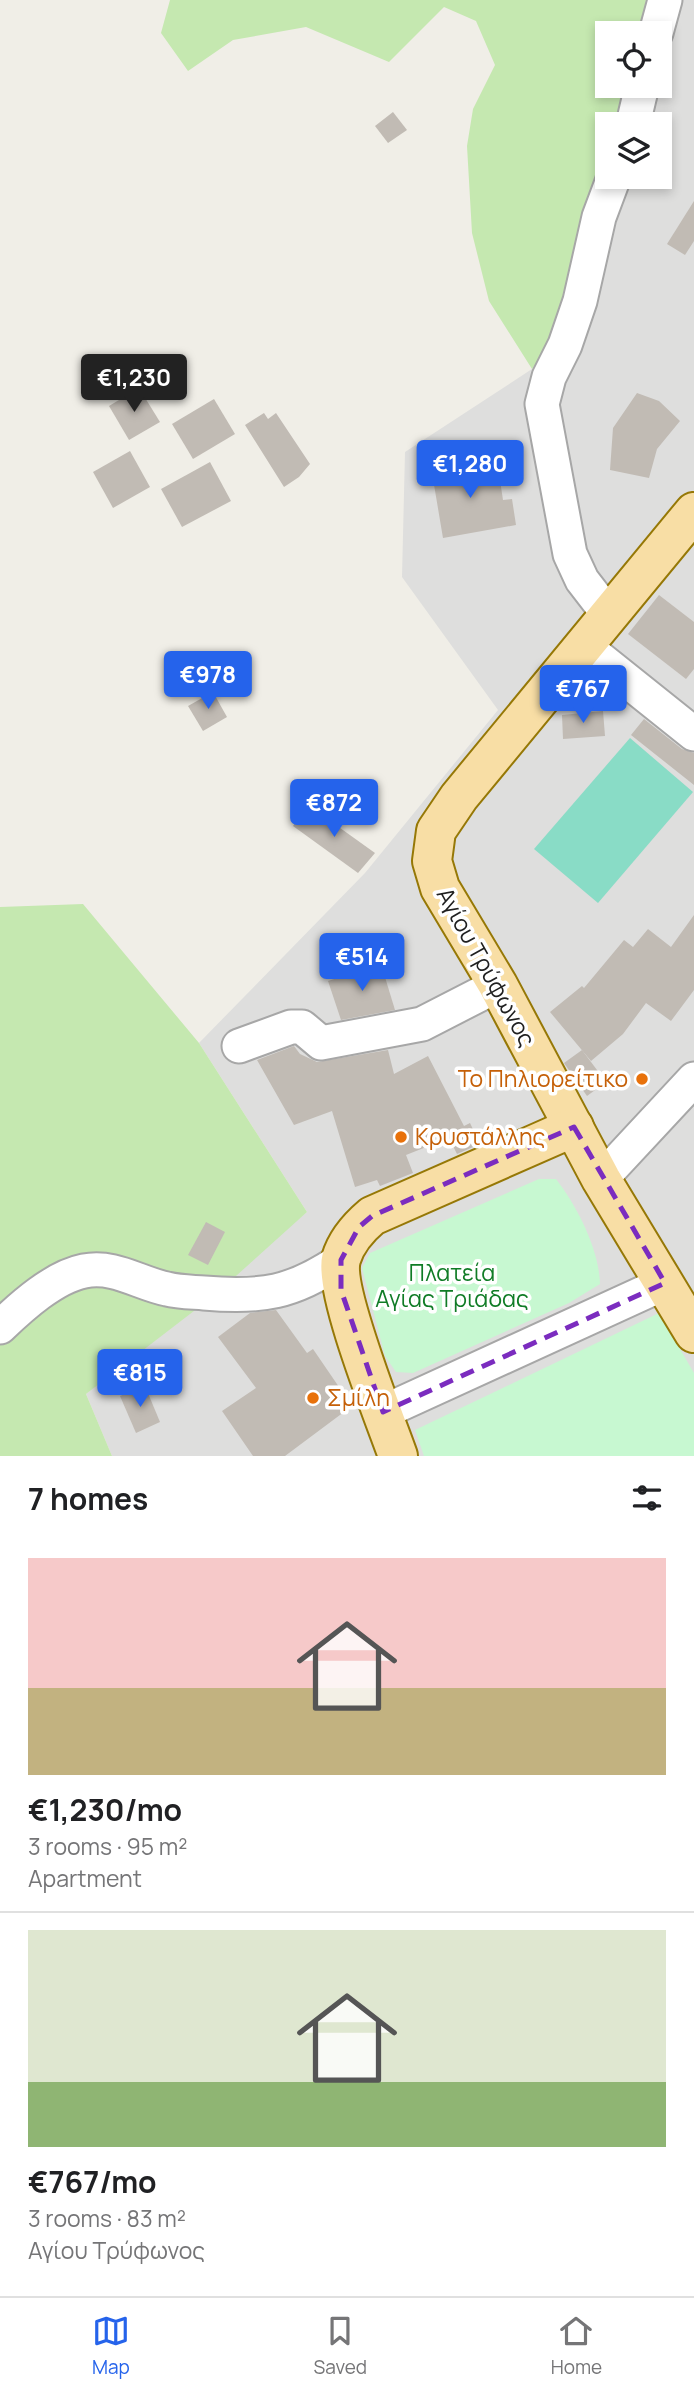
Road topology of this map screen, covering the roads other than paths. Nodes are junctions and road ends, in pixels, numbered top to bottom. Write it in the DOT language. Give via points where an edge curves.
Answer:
graph roads {
  1 [pos="665,0"];
  2 [pos="659,21"];
  3 [pos="610,189"];
  4 [pos="694,512"];
  5 [pos="609,615"];
  6 [pos="583,646"];
  7 [pos="694,734"];
  8 [pos="498,985"];
  9 [pos="239,1046"];
  10 [pos="694,1079"];
  11 [pos="574,1127"];
  12 [pos="601,1179"];
  13 [pos="341,1260"];
  14 [pos="680,1279"];
  15 [pos="0,1328"];
  16 [pos="694,1333"];
  17 [pos="383,1412"];
  18 [pos="398,1456"];
  1 -- 2 [label="street"];
  3 -- 5 [label="street" via="576,312 542,404 570,554 582,580"];
  4 -- 5 [label="main road, Αγίου Τρύφωνος"];
  5 -- 6 [label="main road, Αγίου Τρύφωνος"];
  6 -- 7 [label="street"];
  6 -- 8 [label="main road, Αγίου Τρύφωνος" via="436,831 432,861 440,888"];
  8 -- 9 [label="street" via="422,1024 321,1043 302,1027 290,1027"];
  8 -- 11 [label="main road, Αγίου Τρύφωνος"];
  10 -- 12 [label="street"];
  11 -- 12 [label="main road"];
  11 -- 13 [label="main road" via="372,1216 352,1238"];
  12 -- 14 [label="main road"];
  13 -- 15 [label="street" via="290,1289 260,1296 167,1289 118,1271 82,1271 54,1285"];
  13 -- 17 [label="main road" via="341,1290"];
  14 -- 16 [label="main road"];
  14 -- 17 [label="street"];
  17 -- 18 [label="main road"];
}
